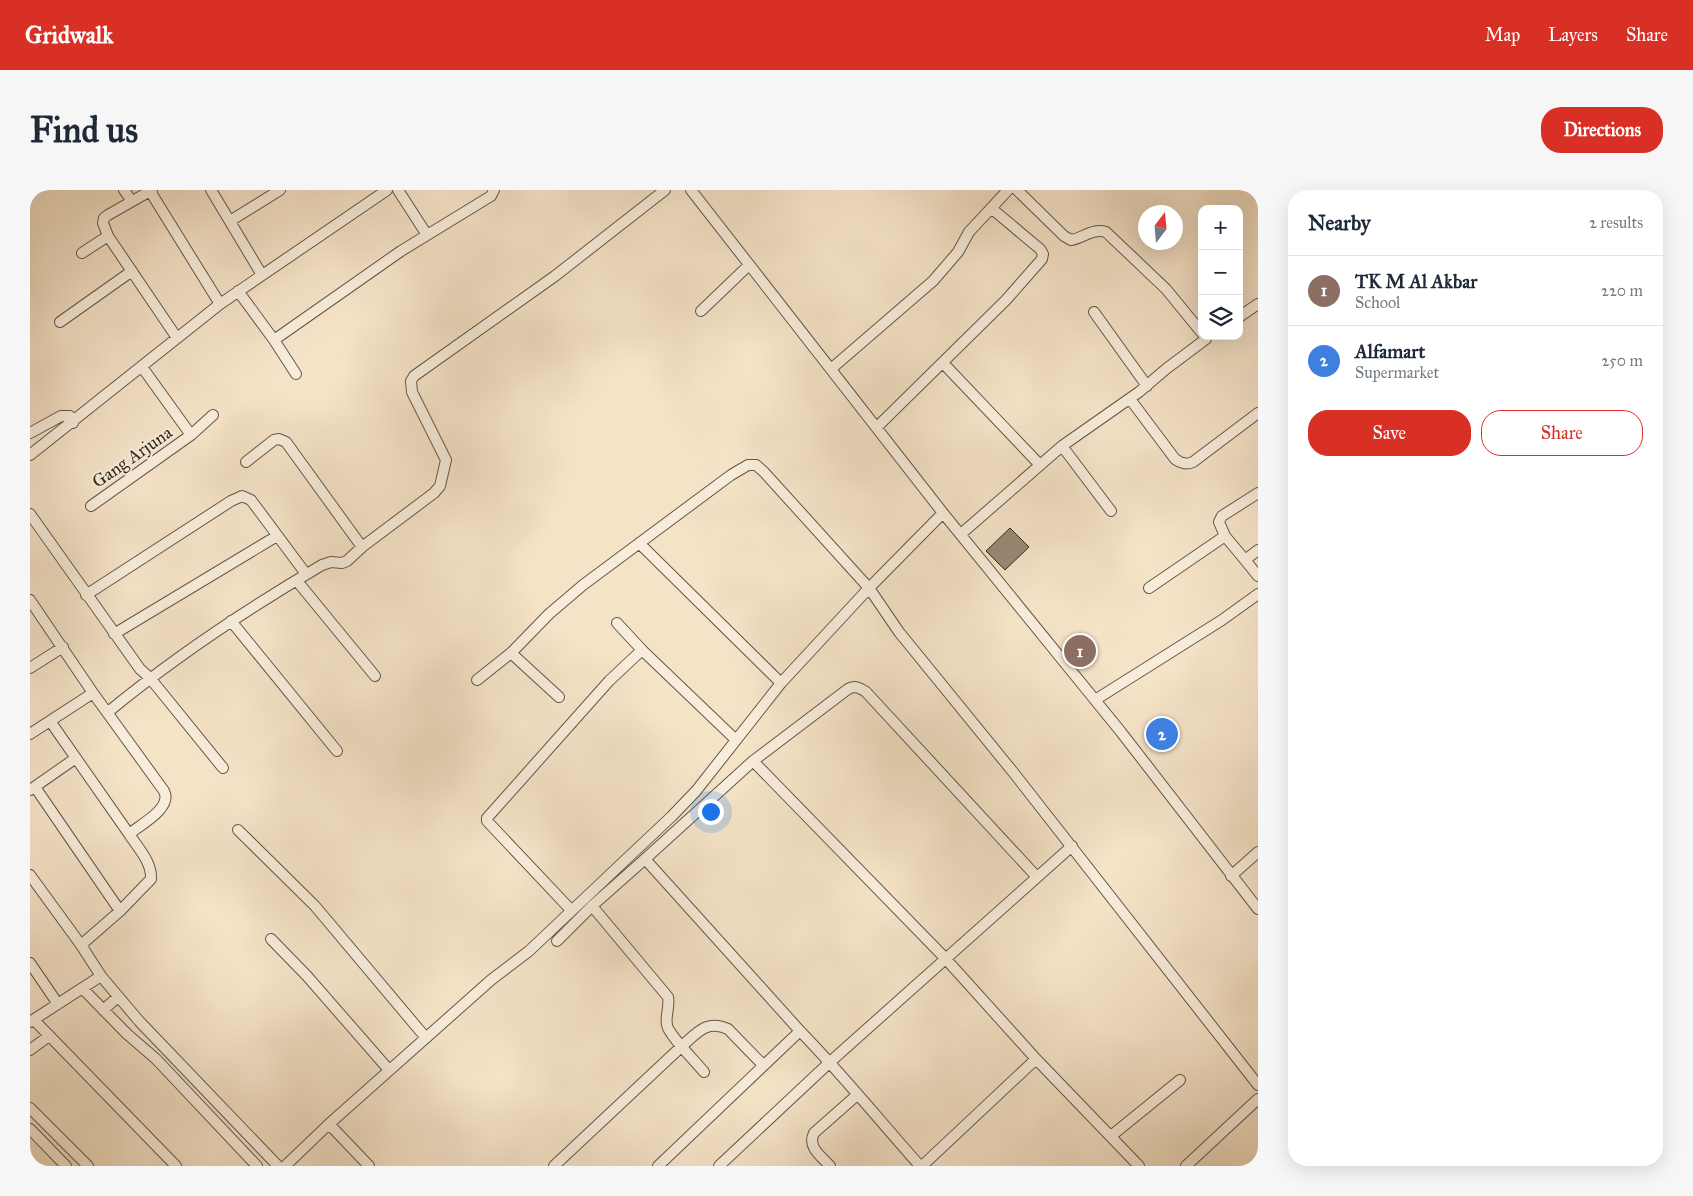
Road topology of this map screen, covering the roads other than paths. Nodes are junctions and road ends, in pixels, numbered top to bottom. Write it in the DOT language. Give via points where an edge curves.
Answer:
graph roads {
  1 [pos="124,190"];
  2 [pos="211,190"];
  3 [pos="280,190"];
  4 [pos="387,190"];
  5 [pos="398,190"];
  6 [pos="494,190"];
  7 [pos="665,190"];
  8 [pos="690,190"];
  9 [pos="1008,190"];
  10 [pos="1017,190"];
  11 [pos="151,191"];
  12 [pos="131,200"];
  13 [pos="991,208"];
  14 [pos="230,221"];
  15 [pos="428,235"];
  16 [pos="108,236"];
  17 [pos="82,253"];
  18 [pos="749,265"];
  19 [pos="132,271"];
  20 [pos="262,275"];
  21 [pos="238,291"];
  22 [pos="220,304"];
  23 [pos="1258,304"];
  24 [pos="701,311"];
  25 [pos="1094,312"];
  26 [pos="1243,314"];
  27 [pos="60,322"];
  28 [pos="1198,327"];
  29 [pos="177,338"];
  30 [pos="274,340"];
  31 [pos="1201,340"];
  32 [pos="942,364"];
  33 [pos="142,367"];
  34 [pos="831,369"];
  35 [pos="296,374"];
  36 [pos="1147,386"];
  37 [pos="1130,399"];
  38 [pos="1258,413"];
  39 [pos="213,415"];
  40 [pos="73,423"];
  41 [pos="877,427"];
  42 [pos="30,434"];
  43 [pos="191,435"];
  44 [pos="1062,446"];
  45 [pos="30,455"];
  46 [pos="246,462"];
  47 [pos="1040,465"];
  48 [pos="1258,493"];
  49 [pos="91,506"];
  50 [pos="1111,511"];
  51 [pos="944,513"];
  52 [pos="30,514"];
  53 [pos="961,534"];
  54 [pos="277,536"];
  55 [pos="1225,536"];
  56 [pos="639,543"];
  57 [pos="362,547"];
  58 [pos="1258,550"];
  59 [pos="1246,560"];
  60 [pos="1258,576"];
  61 [pos="302,578"];
  62 [pos="869,588"];
  63 [pos="1149,588"];
  64 [pos="1258,594"];
  65 [pos="86,595"];
  66 [pos="30,600"];
  67 [pos="231,621"];
  68 [pos="617,623"];
  69 [pos="114,634"];
  70 [pos="63,647"];
  71 [pos="642,650"];
  72 [pos="511,653"];
  73 [pos="30,668"];
  74 [pos="375,676"];
  75 [pos="150,678"];
  76 [pos="478,680"];
  77 [pos="781,683"];
  78 [pos="93,693"];
  79 [pos="559,697"];
  80 [pos="1095,700"];
  81 [pos="108,712"];
  82 [pos="50,721"];
  83 [pos="30,734"];
  84 [pos="736,740"];
  85 [pos="337,751"];
  86 [pos="76,758"];
  87 [pos="753,760"];
  88 [pos="223,768"];
  89 [pos="32,789"];
  90 [pos="238,830"];
  91 [pos="128,834"];
  92 [pos="1072,846"];
  93 [pos="1258,852"];
  94 [pos="645,859"];
  95 [pos="30,875"];
  96 [pos="1036,876"];
  97 [pos="1231,876"];
  98 [pos="592,906"];
  99 [pos="1258,909"];
  100 [pos="571,910"];
  101 [pos="120,911"];
  102 [pos="271,939"];
  103 [pos="557,941"];
  104 [pos="81,945"];
  105 [pos="945,958"];
  106 [pos="30,963"];
  107 [pos="101,976"];
  108 [pos="83,989"];
  109 [pos="118,997"];
  110 [pos="58,1004"];
  111 [pos="103,1010"];
  112 [pos="32,1021"];
  113 [pos="139,1021"];
  114 [pos="800,1031"];
  115 [pos="127,1034"];
  116 [pos="49,1036"];
  117 [pos="426,1038"];
  118 [pos="682,1046"];
  119 [pos="30,1050"];
  120 [pos="166,1050"];
  121 [pos="156,1059"];
  122 [pos="1036,1059"];
  123 [pos="830,1062"];
  124 [pos="763,1065"];
  125 [pos="389,1070"];
  126 [pos="704,1072"];
  127 [pos="1180,1080"];
  128 [pos="1258,1084"];
  129 [pos="858,1095"];
  130 [pos="211,1096"];
  131 [pos="1258,1098"];
  132 [pos="200,1106"];
  133 [pos="30,1108"];
  134 [pos="229,1115"];
  135 [pos="329,1124"];
  136 [pos="219,1126"];
  137 [pos="30,1129"];
  138 [pos="1111,1136"];
  139 [pos="266,1154"];
  140 [pos="255,1165"];
  141 [pos="66,1166"];
  142 [pos="88,1166"];
  143 [pos="176,1166"];
  144 [pos="278,1166"];
  145 [pos="285,1166"];
  146 [pos="369,1166"];
  147 [pos="554,1166"];
  148 [pos="658,1166"];
  149 [pos="719,1166"];
  150 [pos="830,1166"];
  151 [pos="921,1166"];
  152 [pos="1139,1166"];
  153 [pos="1186,1166"];
  1 -- 12 [label="street"];
  2 -- 14 [label="street"];
  3 -- 14 [label="street"];
  4 -- 20 [label="street"];
  5 -- 15 [label="street"];
  6 -- 15 [label="street" via="491,196"];
  7 -- 57 [label="street" via="555,276 414,376 412,392 446,460 440,486"];
  8 -- 18 [label="street"];
  9 -- 13 [label="street"];
  10 -- 28 [label="street" via="1071,240 1094,231 1106,232 1166,289"];
  11 -- 12 [label="street"];
  11 -- 22 [label="street"];
  12 -- 16 [label="street" via="104,218"];
  13 -- 32 [label="street" via="1040,249 1042,259"];
  13 -- 34 [label="street" via="933,281"];
  14 -- 20 [label="street"];
  15 -- 30 [label="street"];
  16 -- 17 [label="street"];
  16 -- 19 [label="street"];
  18 -- 24 [label="street"];
  18 -- 34 [label="street"];
  19 -- 27 [label="street"];
  19 -- 29 [label="street"];
  20 -- 21 [label="street"];
  21 -- 22 [label="street"];
  21 -- 30 [label="street"];
  22 -- 29 [label="street"];
  23 -- 26 [label="street"];
  25 -- 36 [label="street"];
  29 -- 33 [label="street"];
  30 -- 35 [label="street"];
  31 -- 36 [label="street"];
  32 -- 41 [label="street"];
  32 -- 47 [label="street"];
  33 -- 40 [label="street"];
  33 -- 43 [label="street, Gang Arjuna"];
  34 -- 41 [label="street"];
  36 -- 37 [label="street"];
  37 -- 38 [label="street" via="1175,459 1187,463 1193,462"];
  37 -- 44 [label="street"];
  39 -- 43 [label="street, Gang Arjuna"];
  40 -- 42 [label="street" via="70,416 60,416"];
  40 -- 45 [label="street"];
  41 -- 51 [label="street"];
  43 -- 49 [label="street, Gang Arjuna"];
  44 -- 47 [label="street"];
  44 -- 50 [label="street"];
  46 -- 57 [label="street" via="274,440 286,442"];
  47 -- 53 [label="street"];
  48 -- 55 [label="street" via="1222,516 1219,522"];
  51 -- 53 [label="street"];
  51 -- 62 [label="street"];
  52 -- 65 [label="street"];
  53 -- 80 [label="street"];
  54 -- 61 [label="street"];
  54 -- 65 [label="street" via="251,500 238,497"];
  54 -- 69 [label="street"];
  55 -- 59 [label="street"];
  55 -- 63 [label="street"];
  56 -- 62 [label="street" via="739,470 756,465"];
  56 -- 72 [label="street" via="548,614"];
  56 -- 77 [label="street"];
  57 -- 61 [label="street" via="347,561 328,562"];
  58 -- 59 [label="street"];
  59 -- 60 [label="street"];
  61 -- 67 [label="street"];
  61 -- 74 [label="street"];
  62 -- 77 [label="street"];
  62 -- 92 [label="street" via="899,632"];
  64 -- 80 [label="street"];
  65 -- 69 [label="street"];
  66 -- 70 [label="street"];
  67 -- 75 [label="street"];
  67 -- 85 [label="street"];
  68 -- 71 [label="street"];
  69 -- 75 [label="street"];
  70 -- 73 [label="street"];
  70 -- 78 [label="street"];
  71 -- 84 [label="street"];
  71 -- 100 [label="street" via="609,681 487,818"];
  72 -- 76 [label="street"];
  72 -- 79 [label="street"];
  75 -- 81 [label="street"];
  75 -- 88 [label="street"];
  77 -- 84 [label="street"];
  78 -- 81 [label="street"];
  78 -- 82 [label="street"];
  80 -- 97 [label="street"];
  81 -- 91 [label="street" via="166,796 164,806"];
  82 -- 83 [label="street"];
  82 -- 86 [label="street"];
  84 -- 100 [label="street" via="672,816"];
  86 -- 89 [label="street"];
  86 -- 91 [label="street"];
  87 -- 94 [label="street"];
  87 -- 96 [label="street" via="848,689 861,688"];
  87 -- 105 [label="street"];
  89 -- 101 [label="street"];
  90 -- 117 [label="street" via="315,906"];
  91 -- 101 [label="street" via="152,872 151,879"];
  92 -- 96 [label="street"];
  92 -- 128 [label="street"];
  93 -- 97 [label="street"];
  94 -- 98 [label="street"];
  94 -- 114 [label="street"];
  95 -- 104 [label="street"];
  96 -- 105 [label="street"];
  97 -- 99 [label="street"];
  98 -- 103 [label="street"];
  98 -- 118 [label="street" via="668,997 667,1028"];
  100 -- 117 [label="street"];
  101 -- 104 [label="street"];
  102 -- 125 [label="street"];
  104 -- 107 [label="street"];
  105 -- 122 [label="street"];
  105 -- 123 [label="street"];
  106 -- 110 [label="street"];
  107 -- 108 [label="street"];
  107 -- 109 [label="street"];
  108 -- 110 [label="street"];
  108 -- 111 [label="street"];
  109 -- 111 [label="street"];
  109 -- 113 [label="street"];
  110 -- 112 [label="street"];
  111 -- 115 [label="street"];
  112 -- 116 [label="street"];
  113 -- 115 [label="street"];
  113 -- 120 [label="street"];
  114 -- 123 [label="street"];
  114 -- 124 [label="street"];
  115 -- 121 [label="street"];
  116 -- 119 [label="street"];
  116 -- 143 [label="street"];
  117 -- 125 [label="street"];
  118 -- 124 [label="street" via="704,1028 721,1026 728,1029"];
  118 -- 126 [label="street"];
  118 -- 147 [label="street"];
  120 -- 121 [label="street"];
  120 -- 130 [label="street"];
  121 -- 132 [label="street"];
  122 -- 138 [label="street"];
  122 -- 151 [label="street"];
  123 -- 129 [label="street"];
  123 -- 149 [label="street"];
  124 -- 148 [label="street"];
  125 -- 135 [label="street"];
  127 -- 138 [label="street"];
  129 -- 150 [label="street" via="811,1139 813,1148"];
  129 -- 151 [label="street"];
  130 -- 132 [label="street"];
  130 -- 134 [label="street"];
  131 -- 153 [label="street"];
  132 -- 136 [label="street"];
  133 -- 142 [label="street"];
  134 -- 136 [label="street"];
  134 -- 139 [label="street"];
  135 -- 145 [label="street"];
  135 -- 146 [label="street"];
  136 -- 140 [label="street"];
  137 -- 141 [label="street"];
  138 -- 152 [label="street"];
  139 -- 140 [label="street"];
  139 -- 144 [label="street"];
}
